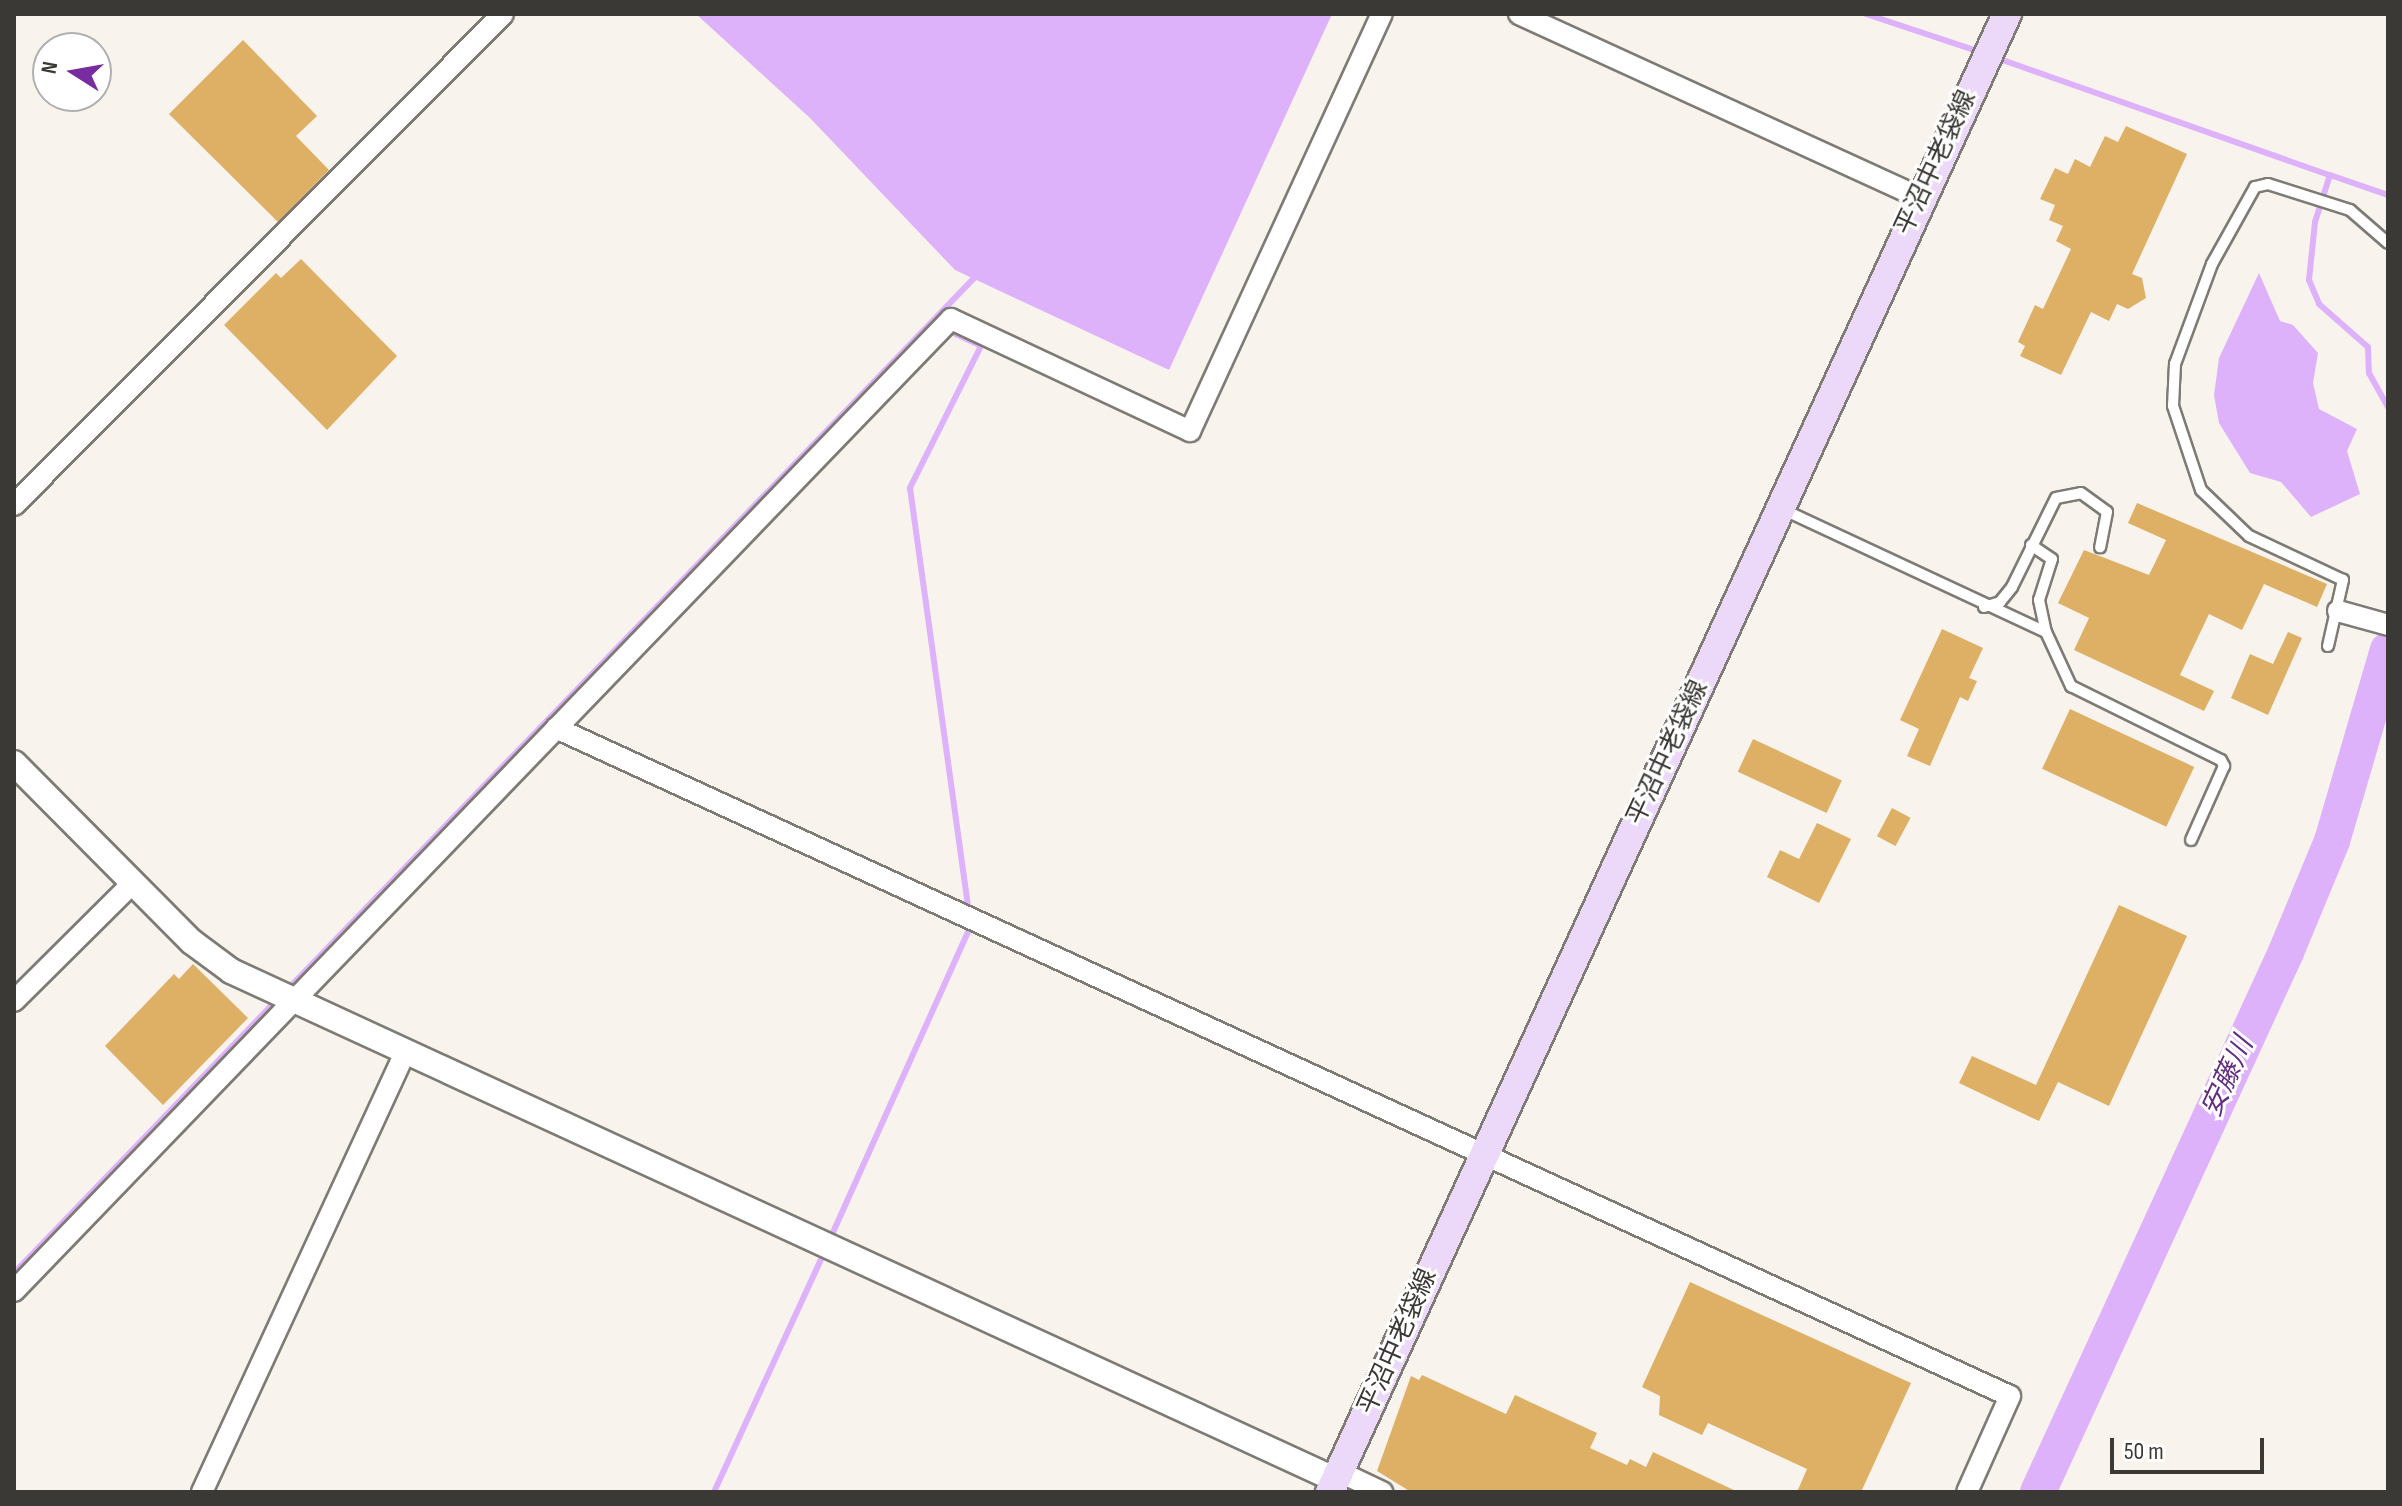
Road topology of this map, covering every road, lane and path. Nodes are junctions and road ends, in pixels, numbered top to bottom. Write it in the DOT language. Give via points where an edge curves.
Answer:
graph roads {
  1 [pos="503,14"];
  2 [pos="1382,14"];
  3 [pos="1519,14"];
  4 [pos="2007,14"];
  5 [pos="1919,197"];
  6 [pos="2388,243"];
  7 [pos="14,505"];
  8 [pos="1780,508"];
  9 [pos="2031,545"];
  10 [pos="2100,547"];
  11 [pos="1984,607"];
  12 [pos="2338,611"];
  13 [pos="2388,625"];
  14 [pos="2046,632"];
  15 [pos="2328,646"];
  16 [pos="556,728"];
  17 [pos="14,763"];
  18 [pos="2191,840"];
  19 [pos="134,882"];
  20 [pos="14,1001"];
  21 [pos="294,1003"];
  22 [pos="405,1053"];
  23 [pos="1482,1155"];
  24 [pos="14,1291"];
  25 [pos="1335,1481"];
  26 [pos="202,1492"];
  27 [pos="1382,1492"];
  28 [pos="1967,1492"];
  1 -- 7 [label="street"];
  2 -- 16 [label="street" via="1190,431 951,319"];
  3 -- 5 [label="street"];
  4 -- 5 [label="main road, 平沼中老袋線"];
  5 -- 8 [label="main road, 平沼中老袋線"];
  6 -- 12 [label="lane" via="2350,210 2268,184 2255,187 2212,264 2175,364 2173,406 2201,490 2249,536 2339,574"];
  8 -- 11 [label="lane"];
  8 -- 23 [label="main road, 平沼中老袋線"];
  9 -- 10 [label="lane" via="2047,511 2068,493 2089,496 2107,512"];
  9 -- 11 [label="lane" via="2012,587 2000,602"];
  9 -- 14 [label="lane" via="2052,559 2039,600"];
  11 -- 14 [label="lane"];
  12 -- 13 [label="street"];
  12 -- 15 [label="lane"];
  14 -- 18 [label="lane" via="2071,686 2221,760"];
  16 -- 21 [label="street"];
  16 -- 23 [label="street"];
  17 -- 19 [label="street"];
  19 -- 20 [label="street"];
  19 -- 21 [label="street" via="231,971"];
  21 -- 22 [label="street"];
  21 -- 24 [label="street"];
  22 -- 25 [label="street"];
  22 -- 26 [label="street"];
  23 -- 25 [label="main road, 平沼中老袋線"];
  23 -- 28 [label="street" via="2010,1396"];
  25 -- 27 [label="street"];
}
